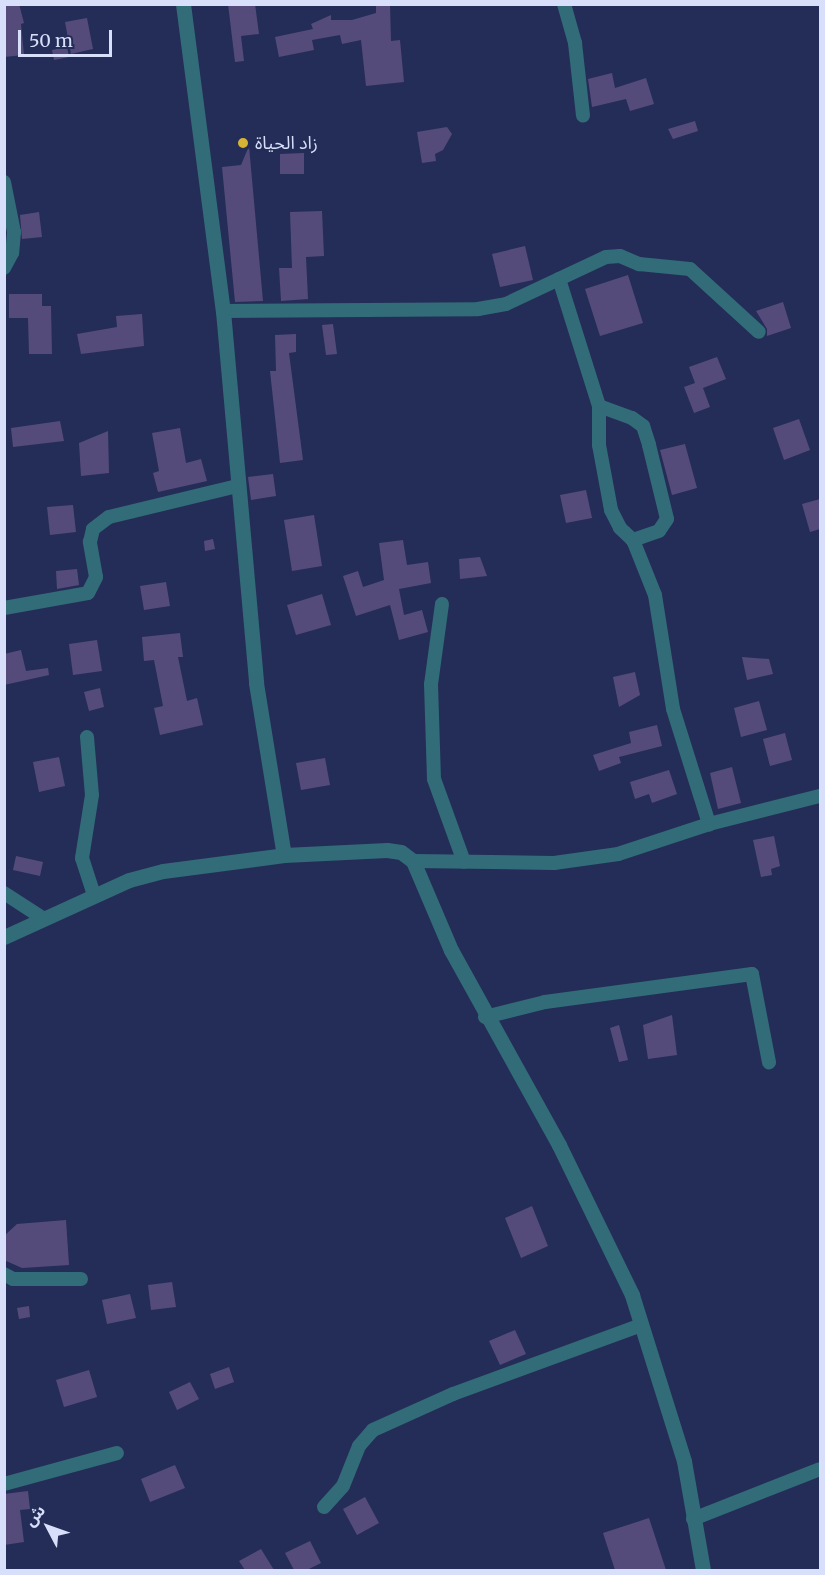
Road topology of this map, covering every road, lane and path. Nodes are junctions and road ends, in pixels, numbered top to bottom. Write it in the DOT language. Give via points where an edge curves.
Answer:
graph roads {
  1 [pos="183,4"];
  2 [pos="564,4"];
  3 [pos="583,116"];
  4 [pos="4,182"];
  5 [pos="4,268"];
  6 [pos="560,279"];
  7 [pos="223,311"];
  8 [pos="759,332"];
  9 [pos="599,406"];
  10 [pos="237,486"];
  11 [pos="633,540"];
  12 [pos="442,604"];
  13 [pos="4,608"];
  14 [pos="87,737"];
  15 [pos="820,796"];
  16 [pos="709,824"];
  17 [pos="284,855"];
  18 [pos="413,861"];
  19 [pos="464,862"];
  20 [pos="4,893"];
  21 [pos="94,894"];
  22 [pos="44,919"];
  23 [pos="4,937"];
  24 [pos="485,1017"];
  25 [pos="769,1062"];
  26 [pos="4,1275"];
  27 [pos="81,1279"];
  28 [pos="642,1325"];
  29 [pos="117,1453"];
  30 [pos="820,1470"];
  31 [pos="4,1484"];
  32 [pos="324,1507"];
  33 [pos="693,1519"];
  34 [pos="703,1570"];
  1 -- 7 [label="street"];
  2 -- 3 [label="street" via="575,43"];
  4 -- 5 [label="street" via="14,232 12,253"];
  6 -- 7 [label="street" via="506,304 478,309"];
  6 -- 8 [label="street" via="606,257 680,266 690,269"];
  6 -- 9 [label="street"];
  7 -- 10 [label="street"];
  9 -- 11 [label="street" via="605,486 620,528"];
  9 -- 11 [label="street" via="643,426 649,445 667,519 659,531"];
  10 -- 13 [label="street" via="109,517 93,529 90,543 96,577 88,593"];
  10 -- 17 [label="street" via="255,683"];
  11 -- 16 [label="street" via="656,595 673,709"];
  12 -- 19 [label="street" via="431,684 434,779"];
  14 -- 21 [label="street" via="92,795 82,858"];
  15 -- 16 [label="street"];
  16 -- 19 [label="street" via="618,854 554,862"];
  17 -- 18 [label="street" via="387,850 401,852"];
  17 -- 21 [label="street" via="163,871"];
  18 -- 19 [label="street"];
  18 -- 24 [label="street"];
  20 -- 22 [label="street"];
  21 -- 22 [label="street"];
  22 -- 23 [label="street"];
  24 -- 25 [label="street" via="545,1002 752,974"];
  24 -- 28 [label="street" via="597,1219"];
  26 -- 27 [label="street" via="13,1279"];
  28 -- 32 [label="street" via="453,1394 373,1430 359,1446 342,1486"];
  28 -- 33 [label="street" via="684,1461"];
  29 -- 31 [label="street"];
  30 -- 33 [label="street"];
  33 -- 34 [label="street"];
}
